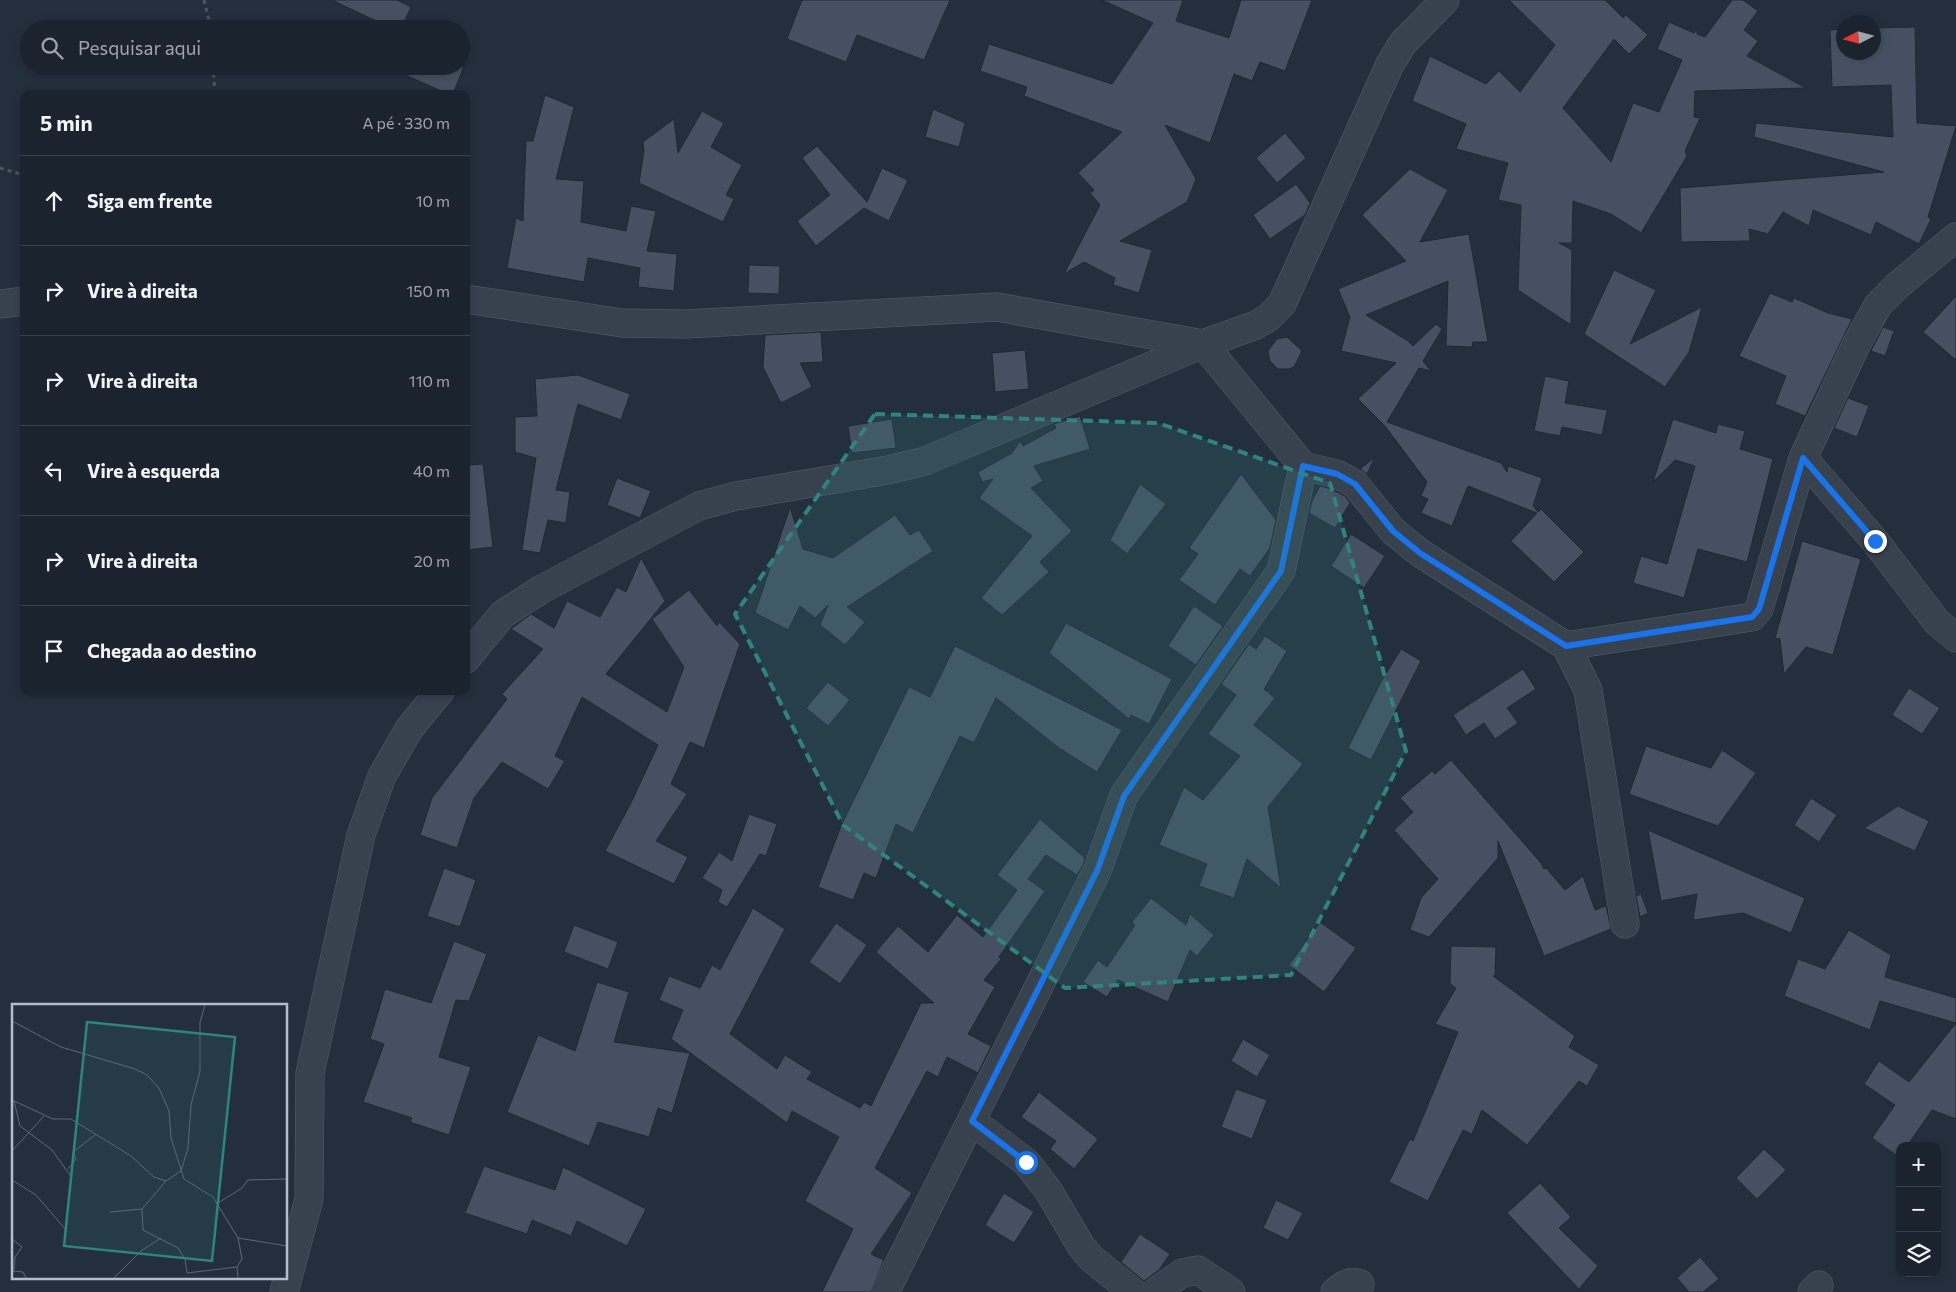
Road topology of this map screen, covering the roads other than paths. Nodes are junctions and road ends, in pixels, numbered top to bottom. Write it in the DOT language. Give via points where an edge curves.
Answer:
graph roads {
  1 [pos="1444,0"];
  2 [pos="1956,237"];
  3 [pos="470,300"];
  4 [pos="20,302"];
  5 [pos="0,304"];
  6 [pos="1203,344"];
  7 [pos="1803,458"];
  8 [pos="1303,466"];
  9 [pos="1956,638"];
  10 [pos="1566,646"];
  11 [pos="470,654"];
  12 [pos="437,695"];
  13 [pos="1625,924"];
  14 [pos="972,1121"];
  15 [pos="288,1277"];
  16 [pos="1360,1284"];
  17 [pos="885,1292"];
  18 [pos="1133,1292"];
  19 [pos="1155,1292"];
  20 [pos="1230,1292"];
  21 [pos="1335,1292"];
  1 -- 6 [label="street" via="1402,44 1390,64 1282,304 1256,325"];
  2 -- 7 [label="street" via="1878,305"];
  3 -- 6 [label="street" via="622,323 668,324 998,307"];
  4 -- 5 [label="street"];
  6 -- 8 [label="street"];
  6 -- 11 [label="street" via="925,461 698,506 542,589 503,614"];
  7 -- 9 [label="street" via="1875,541 1937,622"];
  7 -- 10 [label="street" via="1759,609 1752,617"];
  8 -- 10 [label="street" via="1337,474 1355,484 1393,531 1420,553"];
  8 -- 14 [label="street" via="1281,571 1124,796 1097,871"];
  10 -- 13 [label="street" via="1588,690 1593,713"];
  12 -- 15 [label="street" via="410,729 382,776 362,835 310,1073 309,1199"];
  14 -- 17 [label="street"];
  14 -- 18 [label="street" via="1026,1162 1048,1190 1081,1246"];
  16 -- 21 [label="street" via="1352,1281"];
  19 -- 20 [label="street" via="1182,1274 1198,1270"];
}
